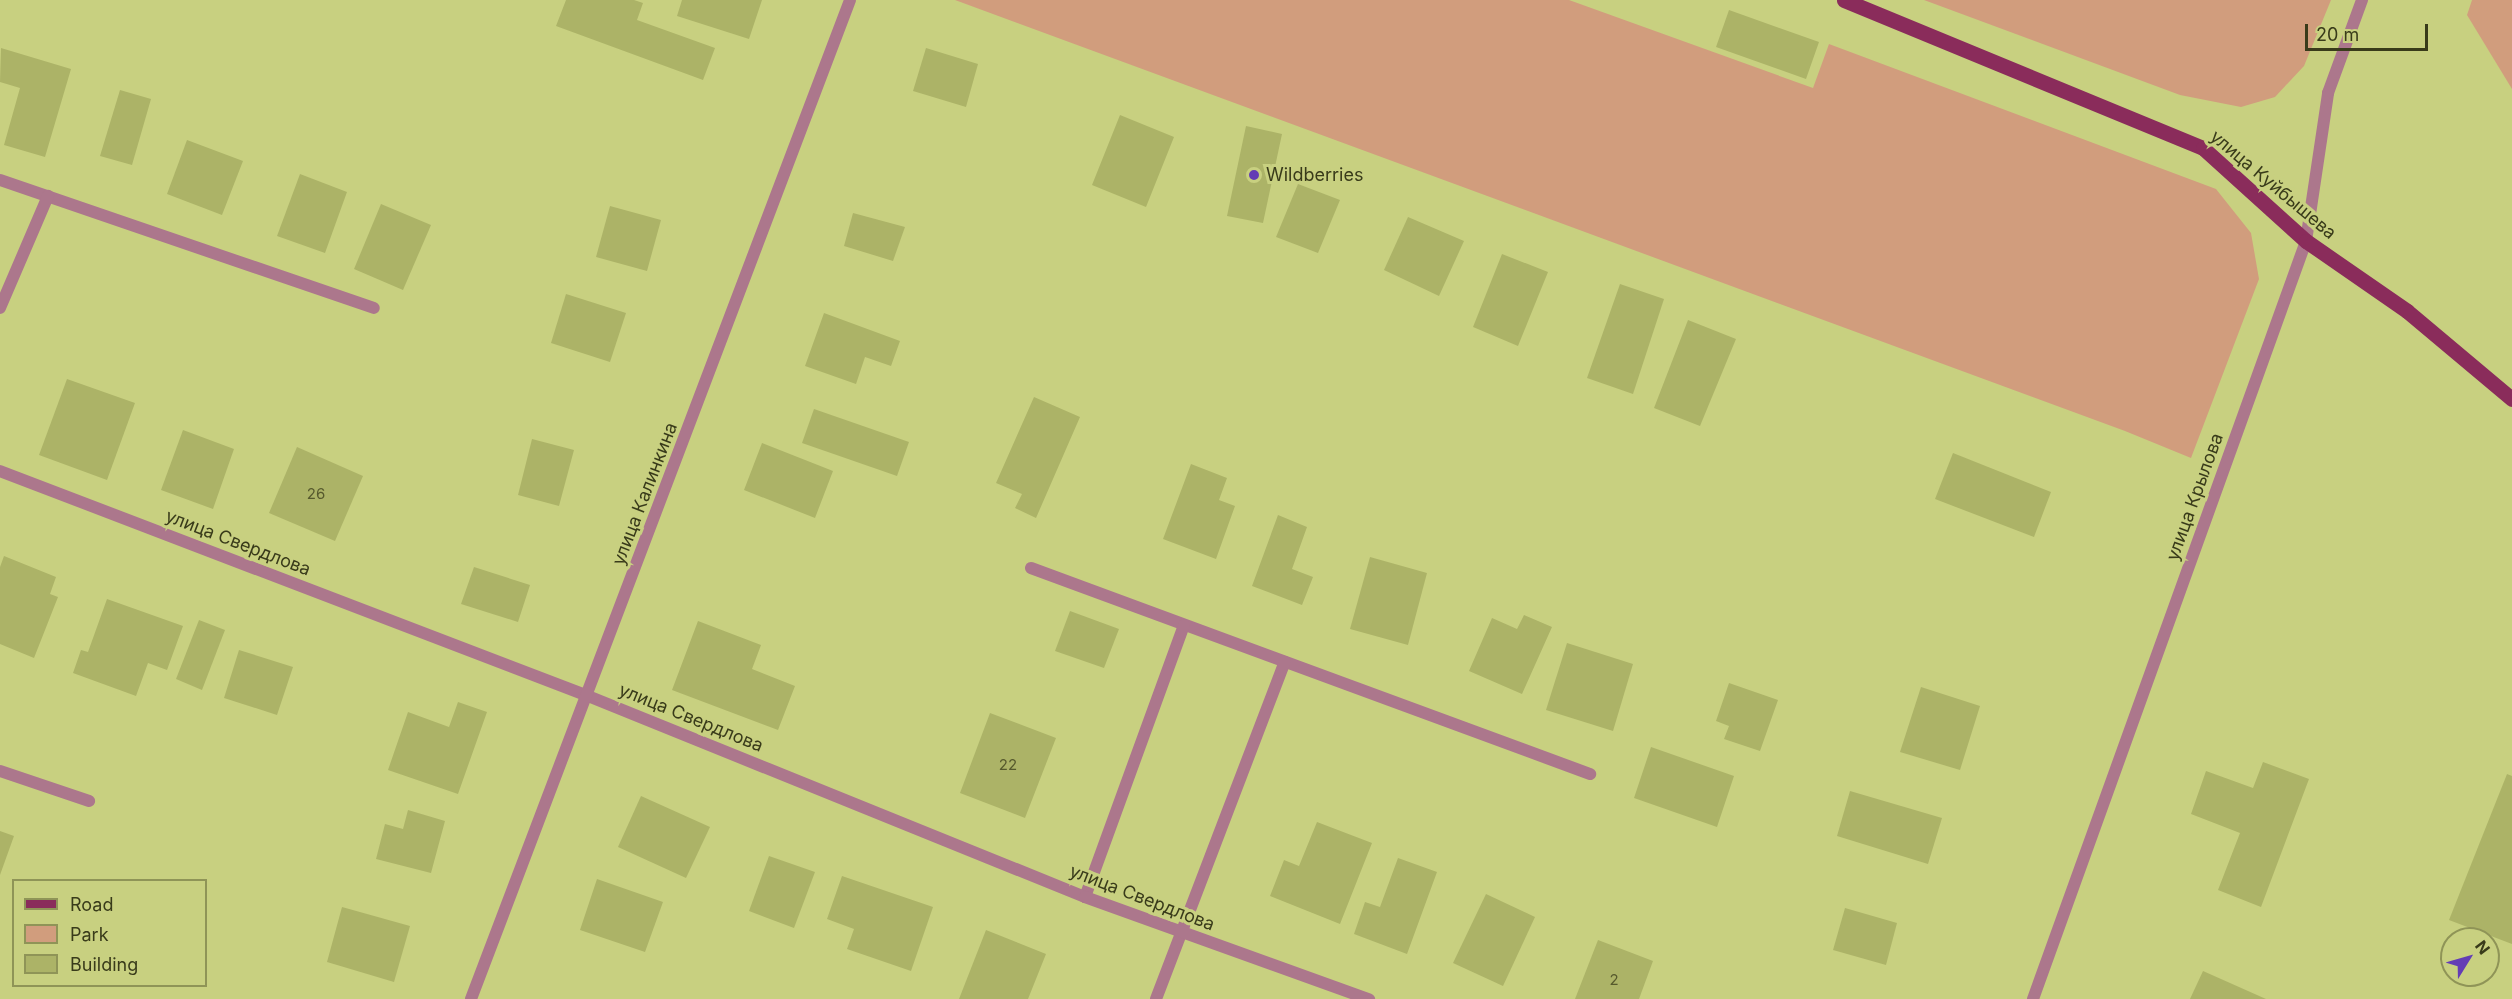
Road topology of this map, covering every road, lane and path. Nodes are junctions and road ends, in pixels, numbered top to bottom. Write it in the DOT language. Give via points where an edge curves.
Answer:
graph roads {
  1 [pos="850,0"];
  2 [pos="1844,0"];
  3 [pos="2362,0"];
  4 [pos="0,180"];
  5 [pos="48,196"];
  6 [pos="2306,241"];
  7 [pos="0,308"];
  8 [pos="374,308"];
  9 [pos="2512,399"];
  10 [pos="0,471"];
  11 [pos="1031,568"];
  12 [pos="1184,625"];
  13 [pos="1285,662"];
  14 [pos="588,696"];
  15 [pos="0,771"];
  16 [pos="1590,774"];
  17 [pos="89,801"];
  18 [pos="1085,897"];
  19 [pos="1180,932"];
  20 [pos="471,999"];
  21 [pos="1156,999"];
  22 [pos="1369,999"];
  23 [pos="2033,999"];
  1 -- 14 [label="street, улица Калинкина"];
  2 -- 6 [label="main road, улица Куйбышева" via="2202,148"];
  3 -- 6 [label="street, улица Крылова" via="2328,93"];
  4 -- 5 [label="street"];
  5 -- 7 [label="street"];
  5 -- 8 [label="street"];
  6 -- 9 [label="main road, улица Куйбышева" via="2407,311"];
  6 -- 23 [label="street, улица Крылова"];
  10 -- 14 [label="street, улица Свердлова"];
  11 -- 12 [label="street"];
  12 -- 13 [label="street"];
  12 -- 18 [label="street"];
  13 -- 16 [label="street"];
  13 -- 19 [label="street"];
  14 -- 18 [label="street, улица Свердлова"];
  14 -- 20 [label="street, улица Калинкина"];
  15 -- 17 [label="street"];
  18 -- 19 [label="street, улица Свердлова"];
  19 -- 21 [label="street"];
  19 -- 22 [label="street, улица Свердлова"];
}
